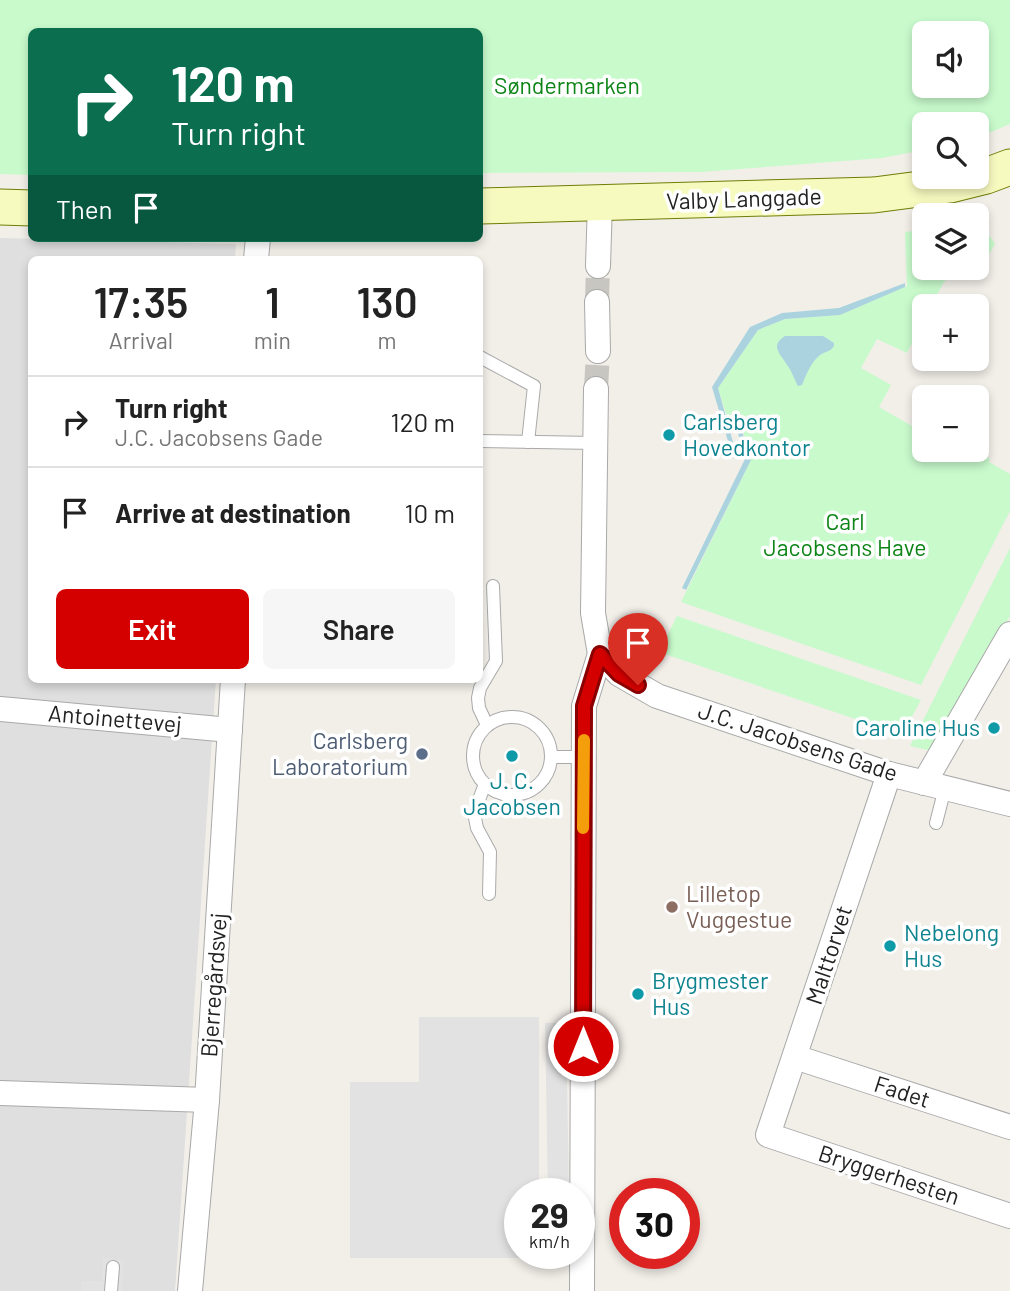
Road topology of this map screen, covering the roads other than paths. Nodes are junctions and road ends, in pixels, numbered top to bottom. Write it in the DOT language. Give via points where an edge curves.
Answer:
graph roads {
  1 [pos="1009,172"];
  2 [pos="600,202"];
  3 [pos="483,206"];
  4 [pos="0,207"];
  5 [pos="28,208"];
  6 [pos="598,266"];
  7 [pos="597,302"];
  8 [pos="597,351"];
  9 [pos="483,359"];
  10 [pos="596,389"];
  11 [pos="483,441"];
  12 [pos="528,442"];
  13 [pos="595,443"];
  14 [pos="493,586"];
  15 [pos="1010,635"];
  16 [pos="600,654"];
  17 [pos="233,683"];
  18 [pos="483,683"];
  19 [pos="483,683"];
  20 [pos="0,709"];
  21 [pos="487,725"];
  22 [pos="230,730"];
  23 [pos="551,757"];
  24 [pos="584,757"];
  25 [pos="889,774"];
  26 [pos="485,784"];
  27 [pos="934,785"];
  28 [pos="1010,804"];
  29 [pos="936,823"];
  30 [pos="489,894"];
  31 [pos="794,1057"];
  32 [pos="0,1093"];
  33 [pos="207,1100"];
  34 [pos="1010,1127"];
  35 [pos="768,1135"];
  36 [pos="1010,1216"];
  37 [pos="113,1267"];
  38 [pos="111,1291"];
  39 [pos="190,1291"];
  40 [pos="582,1291"];
  1 -- 2 [label="street, Valby Langgade" via="874,195"];
  2 -- 3 [label="street, Valby Langgade"];
  2 -- 6 [label="street"];
  4 -- 5 [label="street"];
  7 -- 8 [label="street"];
  9 -- 12 [label="lane" via="534,386"];
  10 -- 13 [label="street"];
  11 -- 12 [label="lane"];
  12 -- 13 [label="lane"];
  13 -- 16 [label="street" via="593,613"];
  14 -- 19 [label="lane" via="496,661"];
  15 -- 27 [label="street"];
  16 -- 24 [label="street" via="584,706"];
  16 -- 25 [label="street, J.C. Jacobsens Gade" via="619,674 657,696"];
  17 -- 22 [label="street, Bjerregårdsvej"];
  18 -- 21 [label="lane" via="478,698"];
  20 -- 22 [label="street, Antoinettevej"];
  21 -- 23 [label="lane" via="507,717 529,720 545,735"];
  21 -- 26 [label="lane" via="472,754"];
  22 -- 33 [label="street, Bjerregårdsvej"];
  23 -- 24 [label="lane"];
  23 -- 26 [label="lane" via="544,778 527,792 505,794"];
  24 -- 40 [label="street"];
  25 -- 27 [label="street, J.C. Jacobsens Gade"];
  25 -- 31 [label="street, Malttorvet"];
  26 -- 30 [label="lane" via="475,818 490,852"];
  27 -- 28 [label="street, J.C. Jacobsens Gade"];
  27 -- 29 [label="lane"];
  31 -- 34 [label="street, Fadet"];
  31 -- 35 [label="street, Malttorvet"];
  32 -- 33 [label="street"];
  33 -- 39 [label="street, Bjerregårdsvej"];
  35 -- 36 [label="street, Bryggerhesten"];
  37 -- 38 [label="lane"];
}
